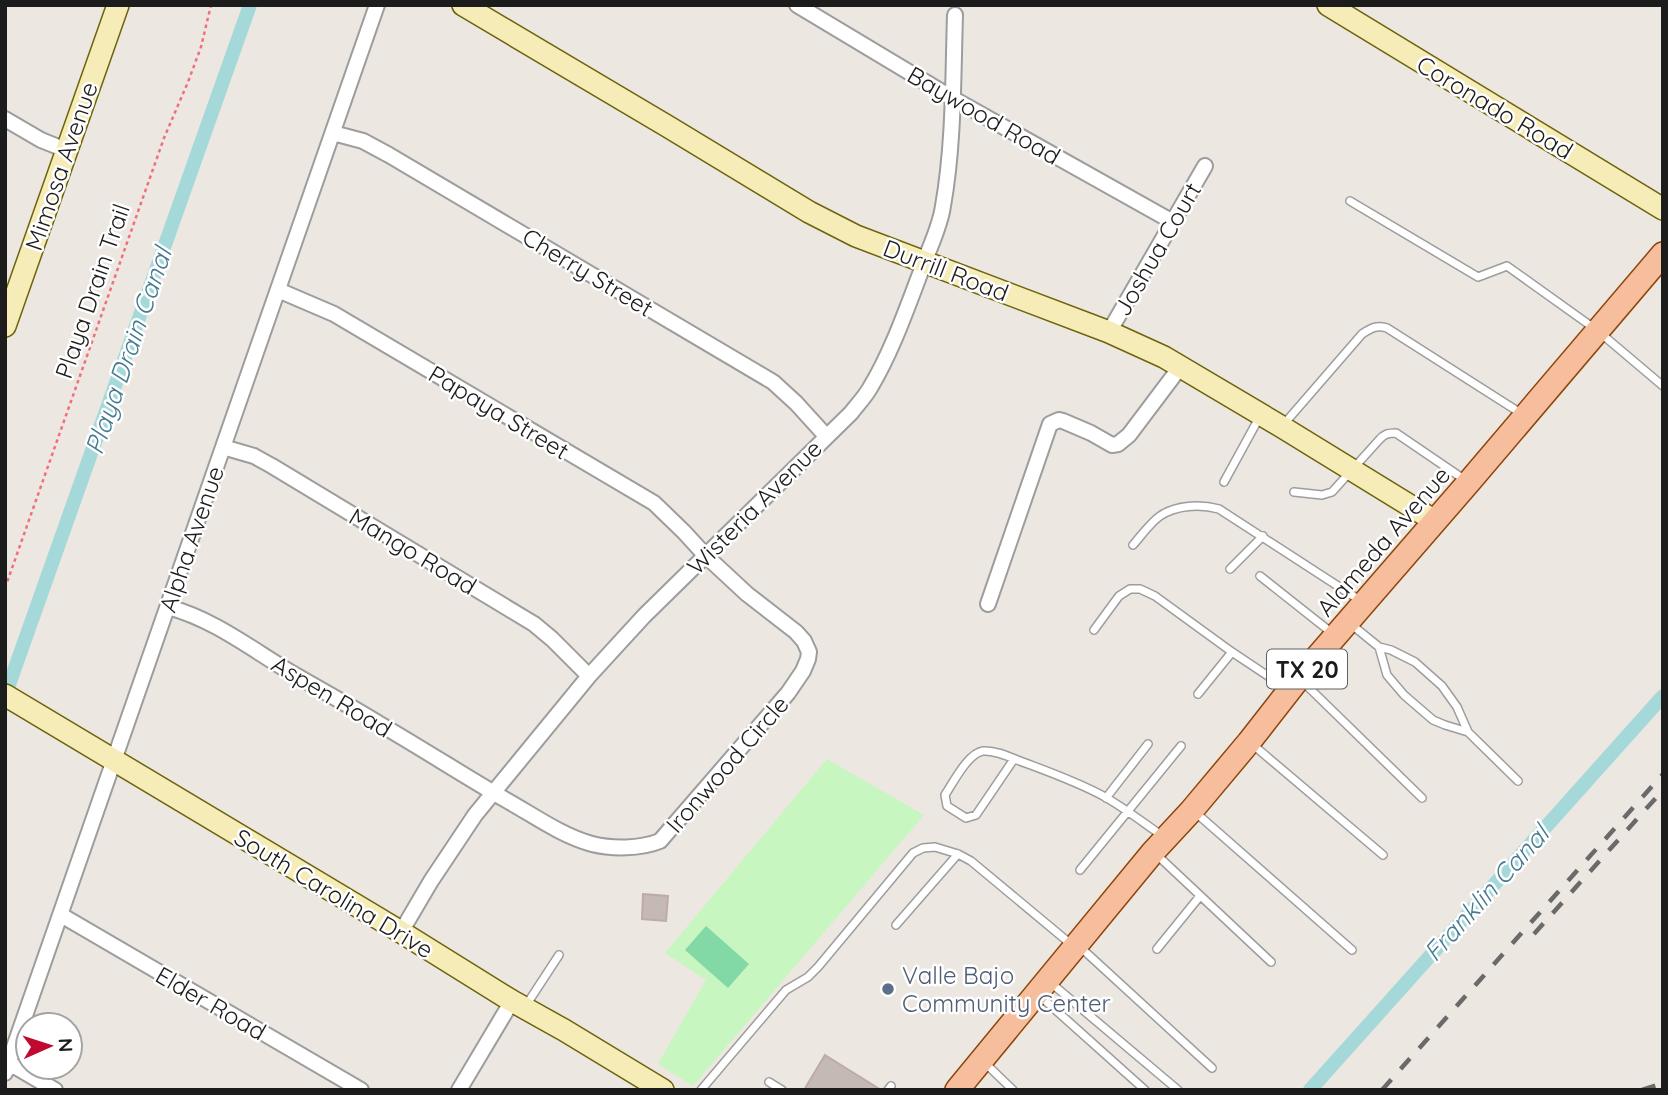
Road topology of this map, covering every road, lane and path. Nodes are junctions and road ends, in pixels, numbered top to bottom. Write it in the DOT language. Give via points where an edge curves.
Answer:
graph roads {
  1 [pos="118,5"];
  2 [pos="211,5"];
  3 [pos="377,5"];
  4 [pos="463,5"];
  5 [pos="797,5"];
  6 [pos="1328,5"];
  7 [pos="1350,11"];
  8 [pos="955,15"];
  9 [pos="952,97"];
  10 [pos="5,119"];
  11 [pos="333,133"];
  12 [pos="66,150"];
  13 [pos="1205,166"];
  14 [pos="1350,201"];
  15 [pos="1663,209"];
  16 [pos="1173,222"];
  17 [pos="1663,254"];
  18 [pos="924,263"];
  19 [pos="278,290"];
  20 [pos="7,314"];
  21 [pos="1598,331"];
  22 [pos="1109,332"];
  23 [pos="1181,366"];
  24 [pos="1663,386"];
  25 [pos="1261,414"];
  26 [pos="1526,416"];
  27 [pos="1282,427"];
  28 [pos="826,436"];
  29 [pos="223,447"];
  30 [pos="1351,470"];
  31 [pos="1224,482"];
  32 [pos="1469,482"];
  33 [pos="1294,492"];
  34 [pos="1435,521"];
  35 [pos="1263,536"];
  36 [pos="1133,545"];
  37 [pos="705,555"];
  38 [pos="1230,569"];
  39 [pos="1259,576"];
  40 [pos="5,588"];
  41 [pos="988,604"];
  42 [pos="1365,604"];
  43 [pos="168,607"];
  44 [pos="1342,629"];
  45 [pos="1094,630"];
  46 [pos="1379,647"];
  47 [pos="1232,652"];
  48 [pos="589,676"];
  49 [pos="1294,685"];
  50 [pos="1198,694"];
  51 [pos="13,700"];
  52 [pos="1468,732"];
  53 [pos="1249,741"];
  54 [pos="1148,744"];
  55 [pos="1181,746"];
  56 [pos="1014,759"];
  57 [pos="114,762"];
  58 [pos="1518,781"];
  59 [pos="493,792"];
  60 [pos="1106,798"];
  61 [pos="1422,798"];
  62 [pos="1192,810"];
  63 [pos="1128,812"];
  64 [pos="1160,845"];
  65 [pos="958,854"];
  66 [pos="1383,855"];
  67 [pos="1080,870"];
  68 [pos="1200,896"];
  69 [pos="61,915"];
  70 [pos="896,925"];
  71 [pos="401,932"];
  72 [pos="1076,946"];
  73 [pos="1157,949"];
  74 [pos="1352,950"];
  75 [pos="559,955"];
  76 [pos="1271,962"];
  77 [pos="1043,987"];
  78 [pos="519,1004"];
  79 [pos="982,1061"];
  80 [pos="7,1068"];
  81 [pos="1213,1068"];
  82 [pos="769,1082"];
  83 [pos="641,1084"];
  84 [pos="964,1087"];
  85 [pos="55,1090"];
  86 [pos="361,1090"];
  87 [pos="459,1090"];
  88 [pos="663,1090"];
  89 [pos="701,1090"];
  90 [pos="782,1090"];
  91 [pos="1013,1090"];
  92 [pos="1145,1090"];
  93 [pos="1178,1090"];
  1 -- 12 [label="street, Mimosa Avenue"];
  2 -- 40 [label="path, Playa Drain Trail" via="201,47 164,138"];
  3 -- 11 [label="street, Alpha Avenue"];
  4 -- 18 [label="street, Durrill Road" via="809,212"];
  5 -- 9 [label="street, Baywood Road"];
  6 -- 7 [label="street, Coronado Road"];
  7 -- 15 [label="street, Coronado Road"];
  8 -- 9 [label="street, Wisteria Avenue"];
  9 -- 16 [label="street, Baywood Road"];
  9 -- 18 [label="street, Wisteria Avenue" via="943,209"];
  10 -- 12 [label="street"];
  11 -- 19 [label="street, Alpha Avenue"];
  11 -- 28 [label="street, Cherry Street" via="390,155 773,382"];
  12 -- 20 [label="street, Mimosa Avenue"];
  13 -- 16 [label="street, Joshua Court"];
  14 -- 21 [label="lane" via="1478,278 1507,266"];
  16 -- 22 [label="street, Joshua Court"];
  17 -- 21 [label="main road, Alameda Avenue / TX 20"];
  18 -- 22 [label="street, Durrill Road"];
  18 -- 28 [label="street, Wisteria Avenue" via="876,379 851,413"];
  19 -- 29 [label="street, Alpha Avenue"];
  19 -- 37 [label="street, Papaya Street" via="334,314 654,503"];
  21 -- 24 [label="lane"];
  21 -- 26 [label="main road, Alameda Avenue / TX 20"];
  22 -- 23 [label="street, Durrill Road"];
  23 -- 25 [label="street, Durrill Road"];
  23 -- 41 [label="street" via="1118,444 1063,421 1050,424"];
  25 -- 27 [label="street, Durrill Road"];
  25 -- 31 [label="lane"];
  26 -- 27 [label="lane" via="1380,326 1362,334"];
  26 -- 32 [label="main road, Alameda Avenue / TX 20"];
  27 -- 30 [label="street, Durrill Road"];
  28 -- 37 [label="street, Wisteria Avenue"];
  29 -- 43 [label="street, Alpha Avenue"];
  29 -- 48 [label="street, Mango Road" via="272,466 534,624"];
  30 -- 32 [label="lane" via="1384,435 1396,433"];
  30 -- 33 [label="lane" via="1327,494"];
  30 -- 34 [label="street, Durrill Road"];
  32 -- 34 [label="main road, Alameda Avenue / TX 20"];
  34 -- 42 [label="main road, Alameda Avenue / TX 20"];
  35 -- 36 [label="lane" via="1219,509 1196,506 1159,517"];
  35 -- 38 [label="lane"];
  35 -- 42 [label="lane"];
  37 -- 48 [label="street, Wisteria Avenue"];
  37 -- 59 [label="street, Ironwood Circle" via="796,632 809,652 788,693 679,821 660,841 647,846 594,845"];
  39 -- 44 [label="lane"];
  42 -- 44 [label="main road, Alameda Avenue / TX 20"];
  43 -- 57 [label="street, Alpha Avenue"];
  43 -- 59 [label="street, Aspen Road" via="225,630"];
  44 -- 46 [label="lane"];
  44 -- 49 [label="main road, Alameda Avenue / TX 20"];
  45 -- 47 [label="lane" via="1119,596 1140,589"];
  46 -- 52 [label="lane" via="1415,662 1442,686"];
  46 -- 52 [label="lane" via="1387,675 1404,695 1433,720"];
  47 -- 49 [label="lane"];
  47 -- 50 [label="lane"];
  48 -- 59 [label="street, Wisteria Avenue"];
  49 -- 53 [label="main road, Alameda Avenue / TX 20"];
  49 -- 61 [label="lane"];
  51 -- 57 [label="street, South Carolina Drive"];
  52 -- 58 [label="lane"];
  53 -- 62 [label="main road, Alameda Avenue / TX 20"];
  53 -- 66 [label="lane"];
  54 -- 60 [label="lane"];
  55 -- 63 [label="lane"];
  56 -- 56 [label="lane" via="983,751 972,756 945,795 947,806 966,818 976,815"];
  56 -- 60 [label="lane"];
  57 -- 69 [label="street, Alpha Avenue"];
  57 -- 71 [label="street, South Carolina Drive"];
  59 -- 71 [label="street, Wisteria Avenue"];
  60 -- 63 [label="lane"];
  62 -- 64 [label="main road, Alameda Avenue / TX 20"];
  62 -- 74 [label="lane"];
  63 -- 64 [label="lane"];
  63 -- 67 [label="lane"];
  64 -- 68 [label="lane"];
  64 -- 72 [label="main road, Alameda Avenue / TX 20"];
  65 -- 70 [label="lane"];
  65 -- 72 [label="lane"];
  65 -- 89 [label="lane" via="935,848 914,853 818,967 786,990"];
  68 -- 73 [label="lane"];
  68 -- 76 [label="lane"];
  69 -- 80 [label="street, Alpha Avenue"];
  69 -- 86 [label="street, Elder Road"];
  71 -- 78 [label="street, South Carolina Drive"];
  72 -- 77 [label="main road, Alameda Avenue / TX 20"];
  72 -- 81 [label="lane"];
  75 -- 78 [label="lane"];
  77 -- 79 [label="main road, Alameda Avenue / TX 20"];
  77 -- 92 [label="lane"];
  77 -- 93 [label="lane"];
  78 -- 83 [label="street, South Carolina Drive"];
  78 -- 87 [label="street"];
  79 -- 84 [label="main road, Alameda Avenue / TX 20"];
  79 -- 91 [label="lane"];
  80 -- 85 [label="street"];
  82 -- 90 [label="lane"];
  83 -- 88 [label="street, South Carolina Drive"];
}
